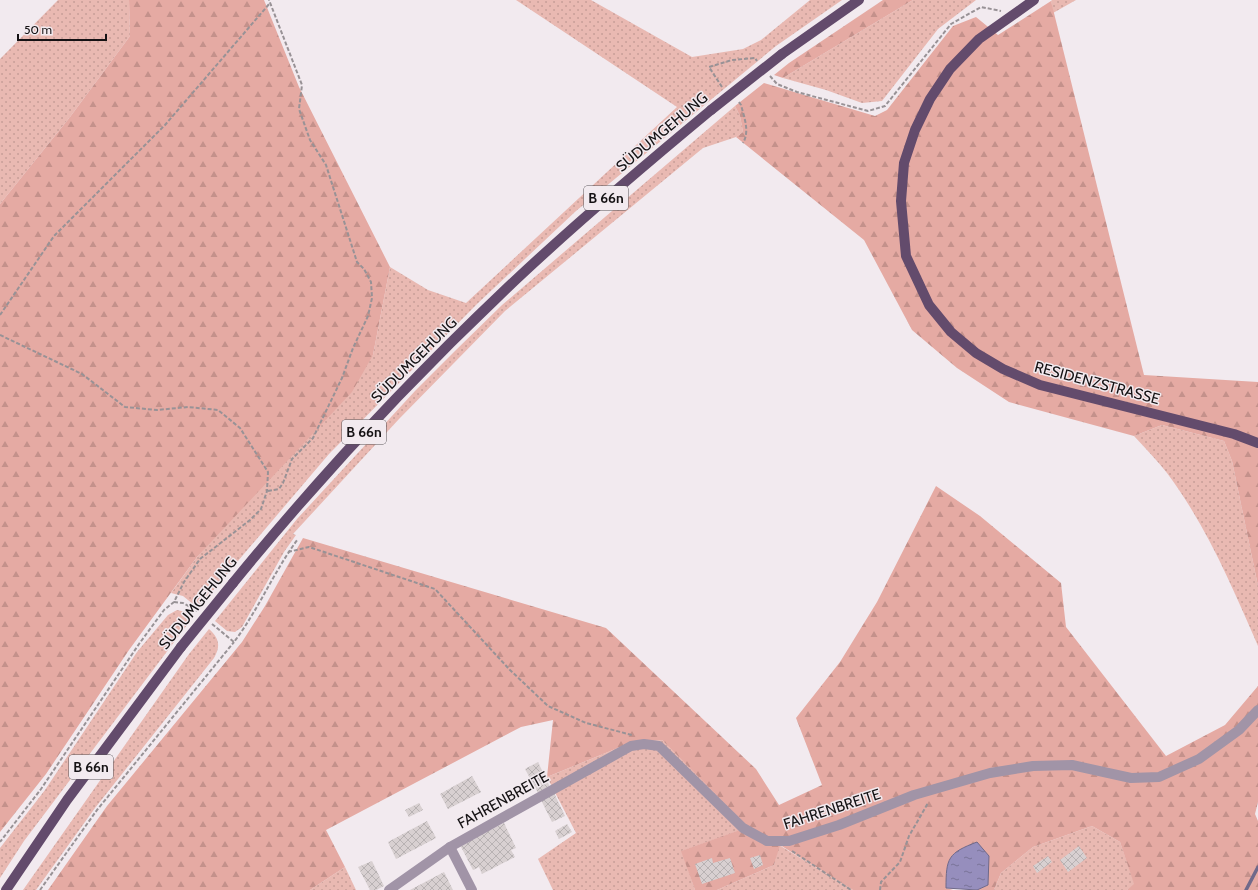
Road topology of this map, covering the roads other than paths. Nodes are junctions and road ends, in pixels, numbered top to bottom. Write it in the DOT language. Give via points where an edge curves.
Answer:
graph roads {
  1 [pos="859,0"];
  2 [pos="1034,0"];
  3 [pos="1258,443"];
  4 [pos="1258,710"];
  5 [pos="450,848"];
  6 [pos="6,890"];
  7 [pos="389,890"];
  8 [pos="472,890"];
  1 -- 6 [label="main road, SÜDUMGEHUNG / B 66n, bridge" via="782,54 632,175 504,290 369,426 181,647 67,800"];
  2 -- 3 [label="main road, RESIDENZSTRASSE" via="979,39 950,69 930,99 915,130 904,163 901,201 906,256 929,305 951,332 976,353 1002,369 1040,385 1234,434"];
  4 -- 5 [label="lane, FAHRENBREITE" via="1239,730 1199,759 1159,777 1131,778 1072,765 1033,766 990,773 914,796 789,841 767,841 743,828 659,746 631,746"];
  5 -- 7 [label="lane, FAHRENBREITE"];
  5 -- 8 [label="lane, FAHRENBREITE"];
}
